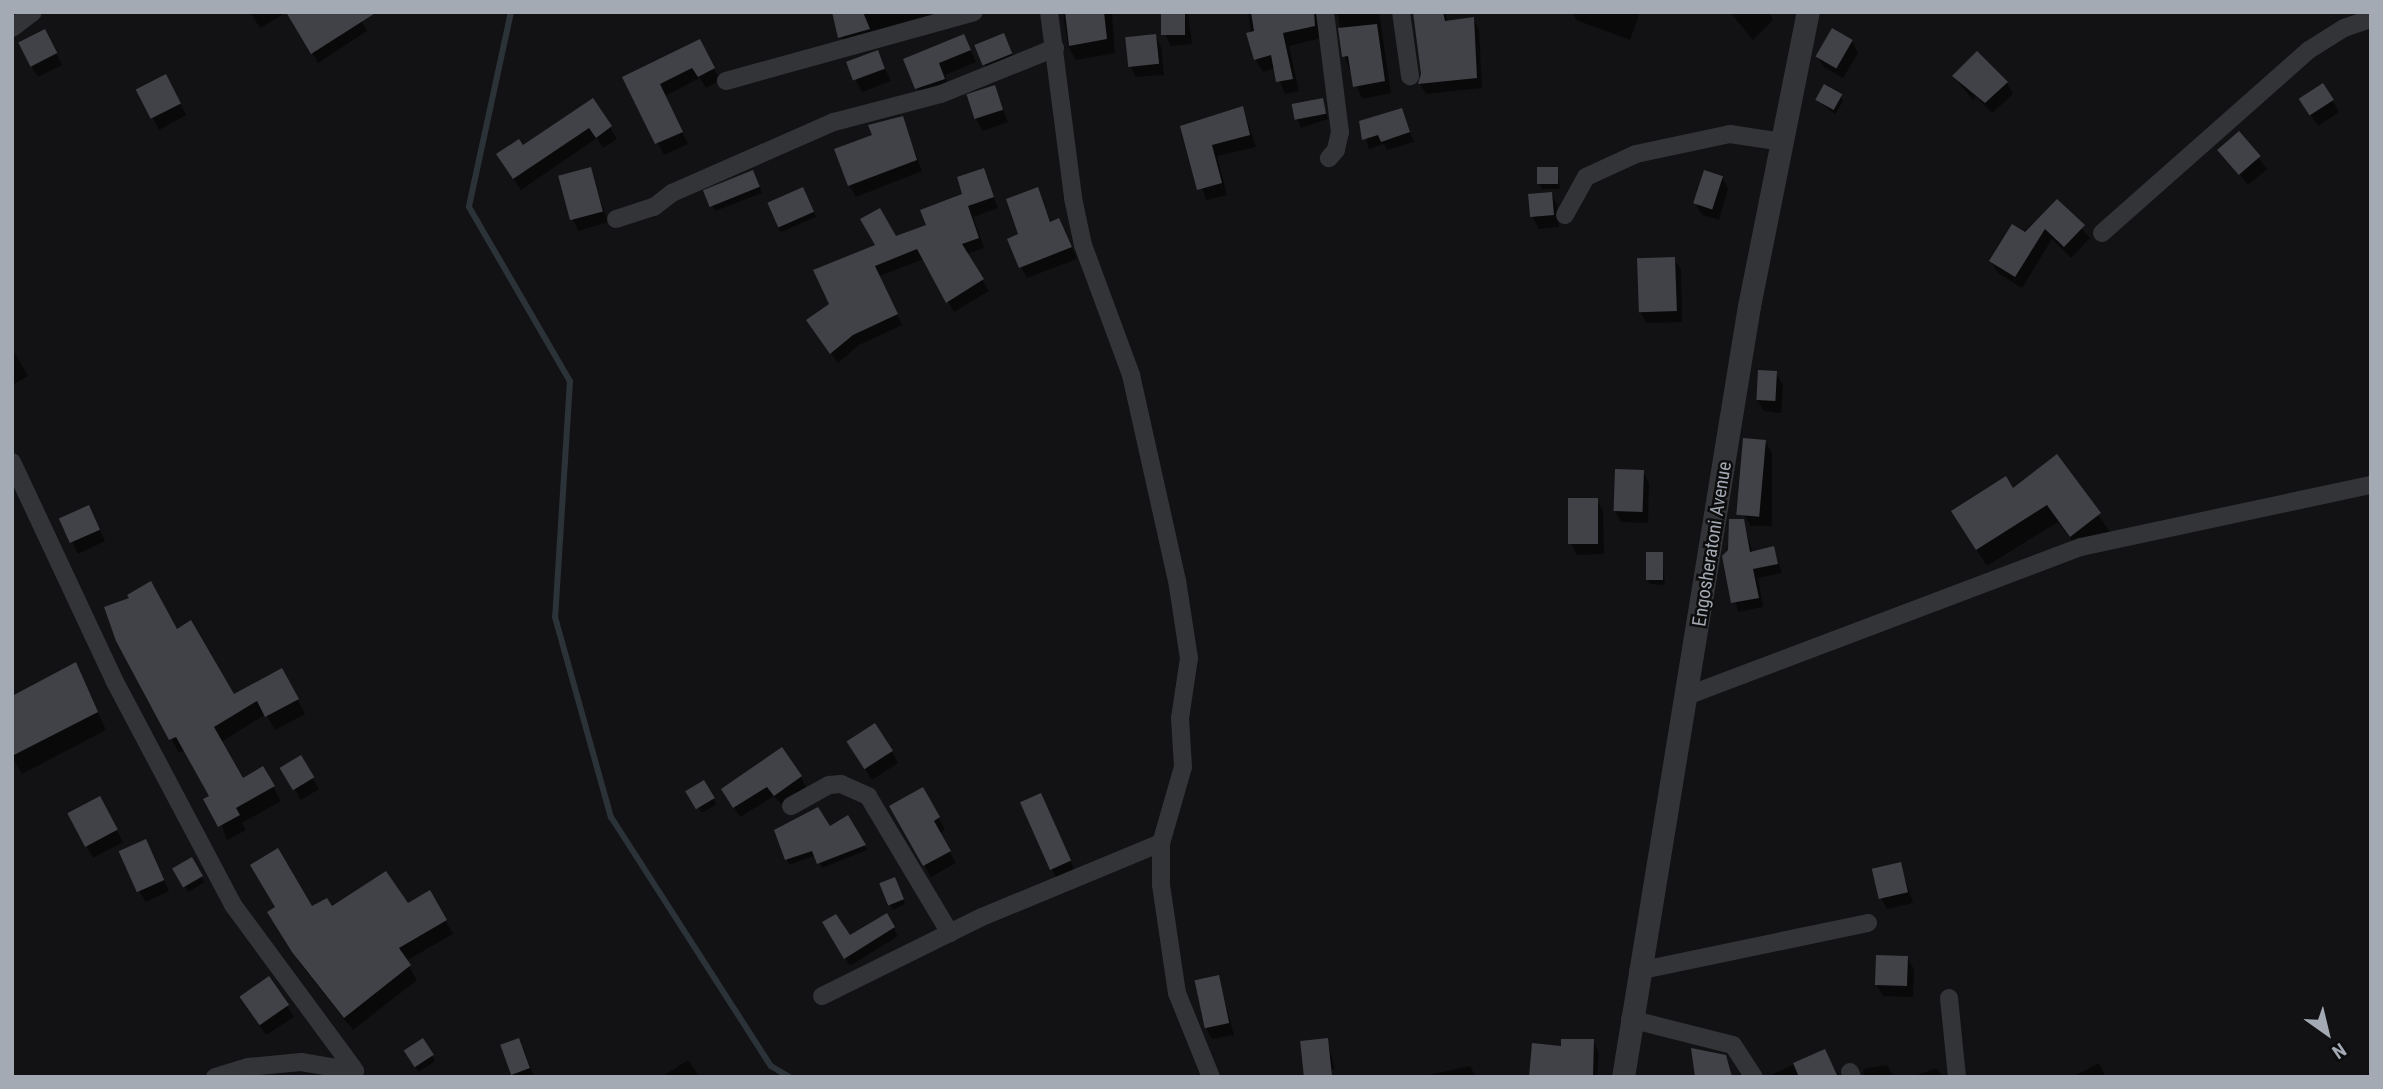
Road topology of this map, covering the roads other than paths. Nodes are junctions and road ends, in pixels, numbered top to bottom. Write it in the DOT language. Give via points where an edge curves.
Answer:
graph roads {
  1 [pos="33,12"];
  2 [pos="974,12"];
  3 [pos="1049,12"];
  4 [pos="1325,12"];
  5 [pos="1401,12"];
  6 [pos="1808,12"];
  7 [pos="2367,12"];
  8 [pos="2370,20"];
  9 [pos="12,28"];
  10 [pos="1055,48"];
  11 [pos="1409,76"];
  12 [pos="726,80"];
  13 [pos="1782,142"];
  14 [pos="1329,158"];
  15 [pos="1565,215"];
  16 [pos="616,219"];
  17 [pos="2102,233"];
  18 [pos="12,462"];
  19 [pos="2371,485"];
  20 [pos="1689,695"];
  21 [pos="791,806"];
  22 [pos="1161,843"];
  23 [pos="1868,923"];
  24 [pos="950,933"];
  25 [pos="1638,971"];
  26 [pos="822,996"];
  27 [pos="1949,998"];
  28 [pos="1630,1019"];
  29 [pos="356,1072"];
  30 [pos="215,1077"];
  31 [pos="1210,1077"];
  32 [pos="1623,1077"];
  33 [pos="1754,1077"];
  34 [pos="1957,1077"];
  1 -- 9 [label="street"];
  2 -- 12 [label="street"];
  3 -- 10 [label="street"];
  4 -- 14 [label="street" via="1340,132"];
  5 -- 11 [label="street"];
  6 -- 13 [label="street, Engosheratoni Avenue"];
  7 -- 8 [label="street"];
  8 -- 17 [label="street" via="2344,28 2309,50"];
  10 -- 16 [label="street" via="941,94 834,122 672,193 654,207"];
  10 -- 22 [label="street" via="1083,245 1130,375 1177,580 1189,659 1181,718 1183,767"];
  13 -- 15 [label="street" via="1730,134 1636,155 1586,177"];
  13 -- 20 [label="street, Engosheratoni Avenue" via="1749,306"];
  18 -- 29 [label="street" via="114,680 233,905"];
  19 -- 20 [label="street" via="2081,547"];
  20 -- 25 [label="street, Engosheratoni Avenue"];
  21 -- 24 [label="street" via="829,785 841,784 867,796"];
  22 -- 24 [label="street"];
  22 -- 31 [label="street" via="1161,886 1177,993"];
  23 -- 25 [label="street"];
  24 -- 26 [label="street"];
  25 -- 28 [label="street, Engosheratoni Avenue"];
  27 -- 34 [label="street"];
  28 -- 32 [label="street, Engosheratoni Avenue"];
  28 -- 33 [label="street" via="1733,1045"];
  29 -- 30 [label="street" via="301,1062 248,1067"];
}
